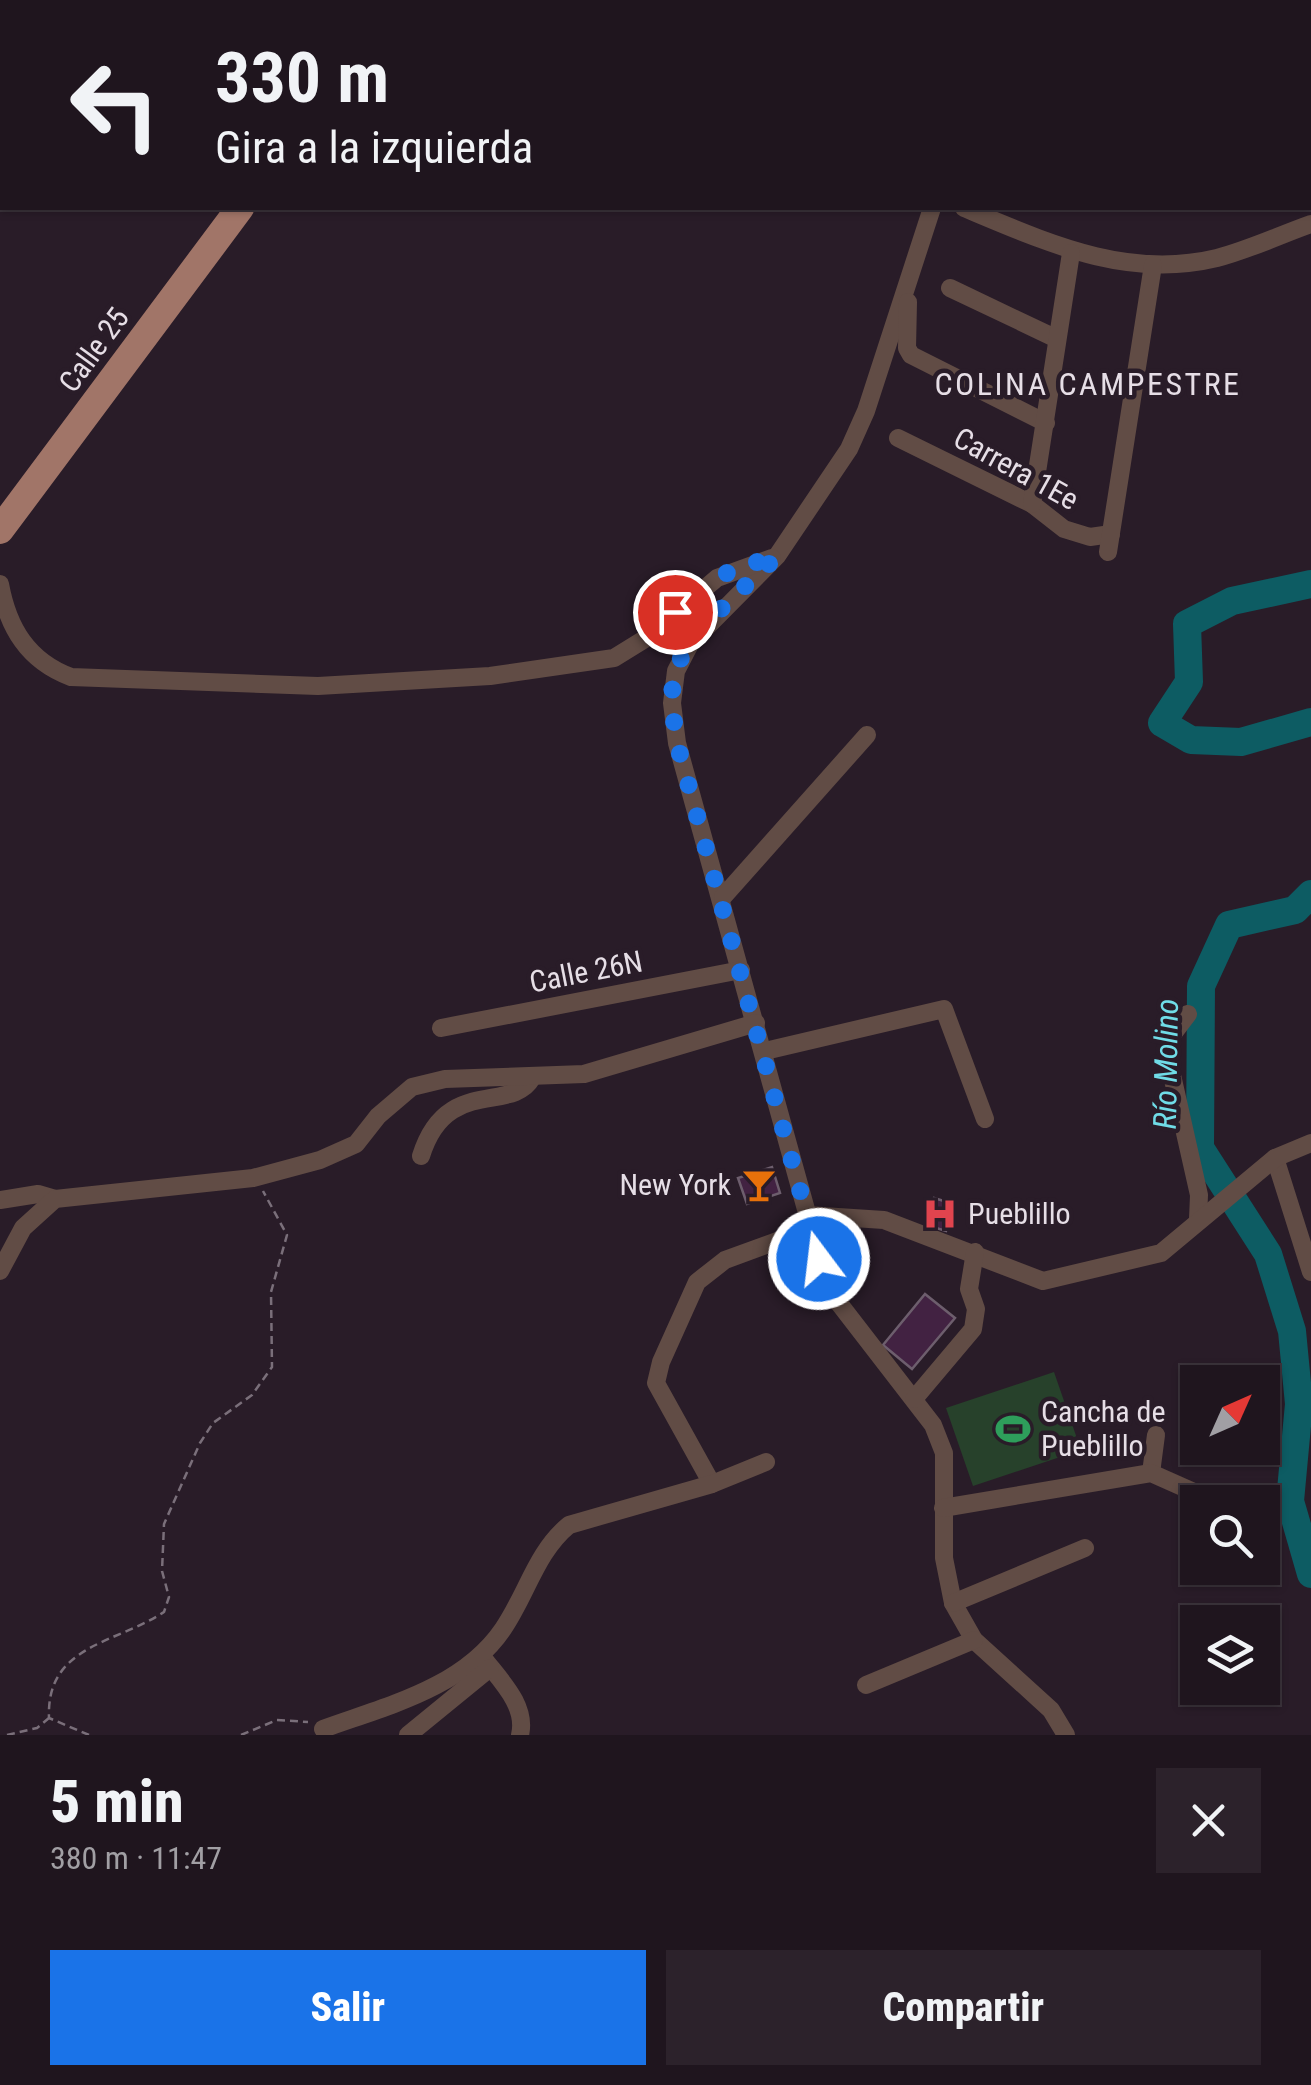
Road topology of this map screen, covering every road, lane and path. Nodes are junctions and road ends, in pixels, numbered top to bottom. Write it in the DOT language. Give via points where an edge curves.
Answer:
graph roads {
  1 [pos="234,210"];
  2 [pos="931,210"];
  3 [pos="969,210"];
  4 [pos="1311,224"];
  5 [pos="1071,253"];
  6 [pos="1153,264"];
  7 [pos="909,282"];
  8 [pos="950,288"];
  9 [pos="1055,338"];
  10 [pos="1046,423"];
  11 [pos="898,438"];
  12 [pos="1032,504"];
  13 [pos="5,511"];
  14 [pos="777,556"];
  15 [pos="0,584"];
  16 [pos="868,736"];
  17 [pos="722,896"];
  18 [pos="741,970"];
  19 [pos="1188,1014"];
  20 [pos="756,1023"];
  21 [pos="441,1028"];
  22 [pos="764,1051"];
  23 [pos="532,1078"];
  24 [pos="985,1118"];
  25 [pos="1311,1143"];
  26 [pos="421,1156"];
  27 [pos="1275,1158"];
  28 [pos="254,1178"];
  29 [pos="55,1199"];
  30 [pos="0,1200"];
  31 [pos="1198,1219"];
  32 [pos="809,1222"];
  33 [pos="975,1252"];
  34 [pos="0,1270"];
  35 [pos="1311,1272"];
  36 [pos="914,1398"];
  37 [pos="1156,1436"];
  38 [pos="766,1462"];
  39 [pos="1151,1473"];
  40 [pos="712,1484"];
  41 [pos="1180,1486"];
  42 [pos="943,1508"];
  43 [pos="1085,1548"];
  44 [pos="953,1602"];
  45 [pos="974,1640"];
  46 [pos="485,1662"];
  47 [pos="866,1685"];
  48 [pos="49,1718"];
  49 [pos="323,1729"];
  50 [pos="6,1735"];
  51 [pos="89,1735"];
  52 [pos="241,1735"];
  53 [pos="408,1735"];
  54 [pos="520,1735"];
  55 [pos="1066,1735"];
  1 -- 13 [label="main road, Calle 25"];
  2 -- 7 [label="street"];
  3 -- 5 [label="street"];
  4 -- 6 [label="street" via="1216,258"];
  5 -- 6 [label="street"];
  5 -- 9 [label="street"];
  6 -- 12 [label="street, Carrera 1Ee" via="1110,543 1064,530"];
  7 -- 10 [label="street" via="912,356"];
  7 -- 14 [label="street" via="849,449"];
  8 -- 9 [label="street"];
  9 -- 10 [label="street"];
  10 -- 12 [label="street"];
  11 -- 12 [label="street, Carrera 1Ee"];
  14 -- 15 [label="street" via="717,578 648,638 614,658 490,676 318,686 72,677 28,651"];
  14 -- 17 [label="street" via="690,644 676,671 677,743"];
  16 -- 17 [label="street"];
  17 -- 18 [label="street"];
  18 -- 20 [label="street"];
  18 -- 21 [label="street, Calle 26N"];
  19 -- 31 [label="street" via="1169,1039 1167,1054 1200,1195"];
  20 -- 22 [label="street"];
  20 -- 23 [label="street" via="584,1074"];
  22 -- 24 [label="street" via="944,1009"];
  22 -- 32 [label="street"];
  23 -- 26 [label="street" via="521,1090 458,1105 439,1119"];
  23 -- 28 [label="street" via="445,1079 412,1087 356,1144"];
  25 -- 27 [label="street"];
  27 -- 31 [label="street"];
  27 -- 35 [label="street"];
  28 -- 29 [label="street"];
  28 -- 48 [label="path" via="287,1235 271,1292 272,1367 252,1395 214,1423 164,1524 164,1612 73,1656 48,1690"];
  29 -- 30 [label="street" via="38,1194"];
  29 -- 34 [label="street" via="23,1228"];
  31 -- 33 [label="street" via="1162,1253 1043,1281"];
  32 -- 33 [label="street" via="884,1220"];
  32 -- 36 [label="street" via="828,1289"];
  32 -- 40 [label="street" via="725,1260 697,1282 661,1362 656,1383"];
  33 -- 36 [label="street" via="974,1329"];
  36 -- 42 [label="street" via="944,1453"];
  37 -- 39 [label="street"];
  38 -- 40 [label="street"];
  39 -- 41 [label="street"];
  39 -- 42 [label="street"];
  40 -- 46 [label="street" via="569,1525 552,1539"];
  42 -- 44 [label="street"];
  43 -- 44 [label="street"];
  44 -- 45 [label="street"];
  45 -- 47 [label="street"];
  45 -- 55 [label="street" via="1051,1710"];
  46 -- 49 [label="street" via="431,1690"];
  46 -- 53 [label="street"];
  46 -- 54 [label="street" via="510,1692 523,1722"];
  48 -- 50 [label="path"];
  48 -- 51 [label="path"];
  49 -- 52 [label="path" via="305,1720 278,1720"];
}
